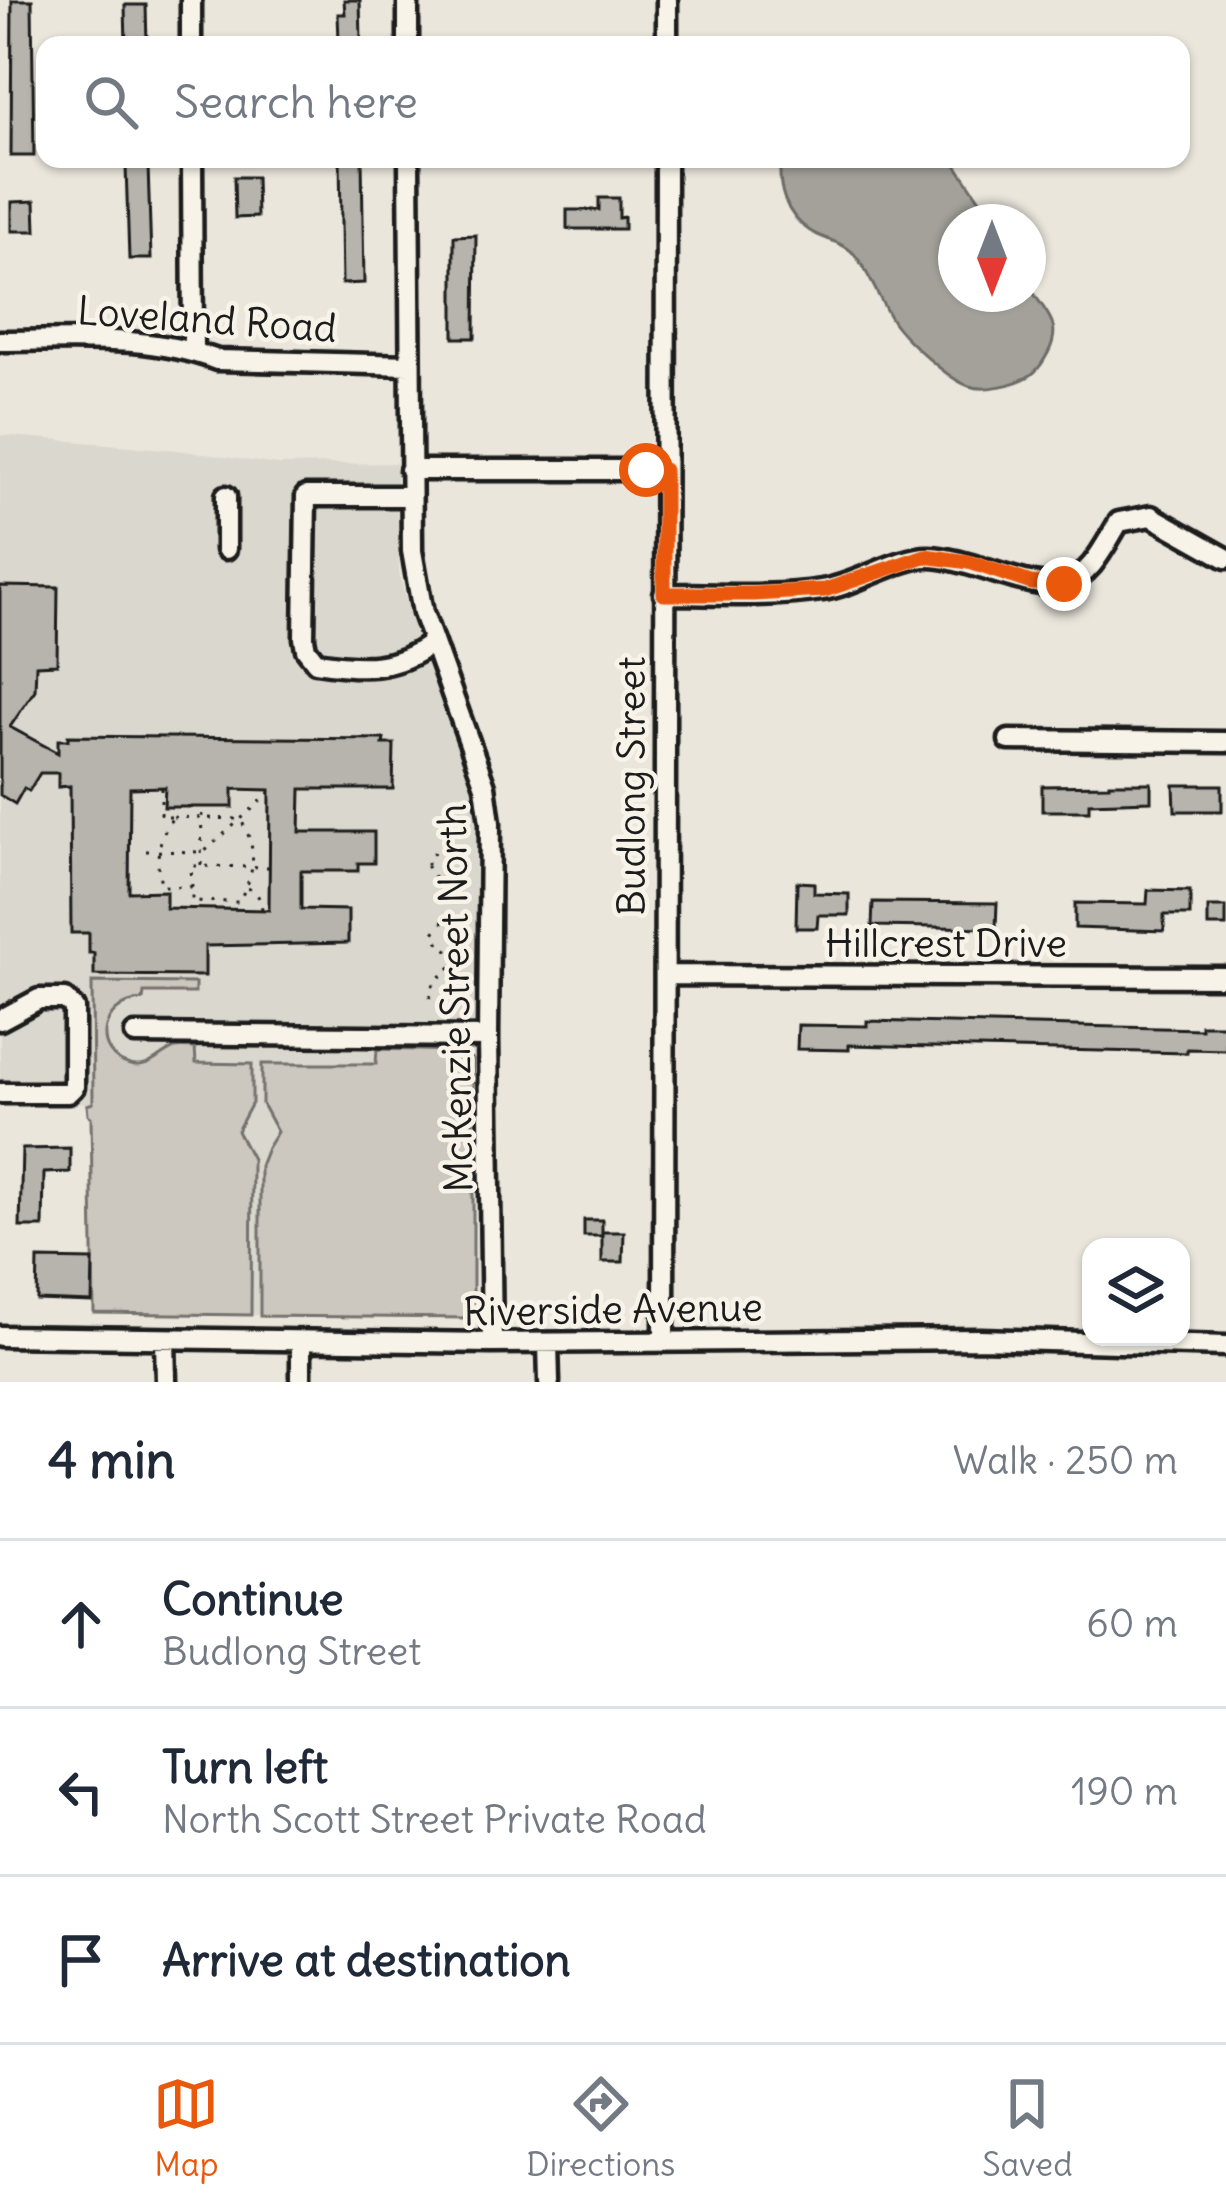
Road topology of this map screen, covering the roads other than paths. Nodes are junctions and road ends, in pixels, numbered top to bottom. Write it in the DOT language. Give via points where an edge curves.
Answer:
graph roads {
  1 [pos="191,0"];
  2 [pos="407,0"];
  3 [pos="667,0"];
  4 [pos="191,36"];
  5 [pos="408,36"];
  6 [pos="667,36"];
  7 [pos="192,168"];
  8 [pos="409,168"];
  9 [pos="666,168"];
  10 [pos="0,340"];
  11 [pos="194,351"];
  12 [pos="410,365"];
  13 [pos="410,470"];
  14 [pos="664,470"];
  15 [pos="226,496"];
  16 [pos="411,496"];
  17 [pos="226,549"];
  18 [pos="1226,558"];
  19 [pos="664,594"];
  20 [pos="432,643"];
  21 [pos="1009,740"];
  22 [pos="1226,742"];
  23 [pos="665,975"];
  24 [pos="1226,977"];
  25 [pos="0,1020"];
  26 [pos="135,1034"];
  27 [pos="488,1037"];
  28 [pos="0,1093"];
  29 [pos="0,1336"];
  30 [pos="165,1339"];
  31 [pos="664,1341"];
  32 [pos="301,1342"];
  33 [pos="492,1343"];
  34 [pos="548,1343"];
  35 [pos="1226,1346"];
  36 [pos="166,1382"];
  37 [pos="301,1382"];
  38 [pos="549,1382"];
  1 -- 4 [label="street"];
  2 -- 5 [label="street"];
  3 -- 6 [label="street"];
  7 -- 11 [label="street"];
  8 -- 12 [label="street, McKenzie Street North"];
  9 -- 14 [label="street, Budlong Street"];
  10 -- 11 [label="street, Loveland Road" via="149,342"];
  11 -- 12 [label="street, Loveland Road" via="217,360"];
  12 -- 13 [label="street, McKenzie Street North"];
  13 -- 14 [label="street"];
  13 -- 16 [label="street, McKenzie Street North"];
  14 -- 19 [label="street, Budlong Street"];
  15 -- 17 [label="street"];
  16 -- 20 [label="street, McKenzie Street North" via="415,579"];
  16 -- 20 [label="street" via="306,496 304,638 316,662 337,666 403,662"];
  18 -- 19 [label="street" via="1151,516 1119,522 1089,568 1064,584 925,556 825,590"];
  19 -- 23 [label="street, Budlong Street"];
  20 -- 27 [label="street, McKenzie Street North" via="485,785"];
  21 -- 22 [label="street"];
  23 -- 24 [label="street, Hillcrest Drive"];
  23 -- 31 [label="street, Budlong Street"];
  25 -- 28 [label="street" via="39,998 70,1002 75,1084 68,1093"];
  26 -- 27 [label="street"];
  27 -- 33 [label="street, McKenzie Street North"];
  29 -- 30 [label="street, Riverside Avenue"];
  30 -- 32 [label="street, Riverside Avenue"];
  30 -- 36 [label="street"];
  31 -- 34 [label="street, Riverside Avenue"];
  31 -- 35 [label="street, Riverside Avenue"];
  32 -- 33 [label="street, Riverside Avenue"];
  32 -- 37 [label="street"];
  33 -- 34 [label="street, Riverside Avenue"];
  34 -- 38 [label="street"];
}
